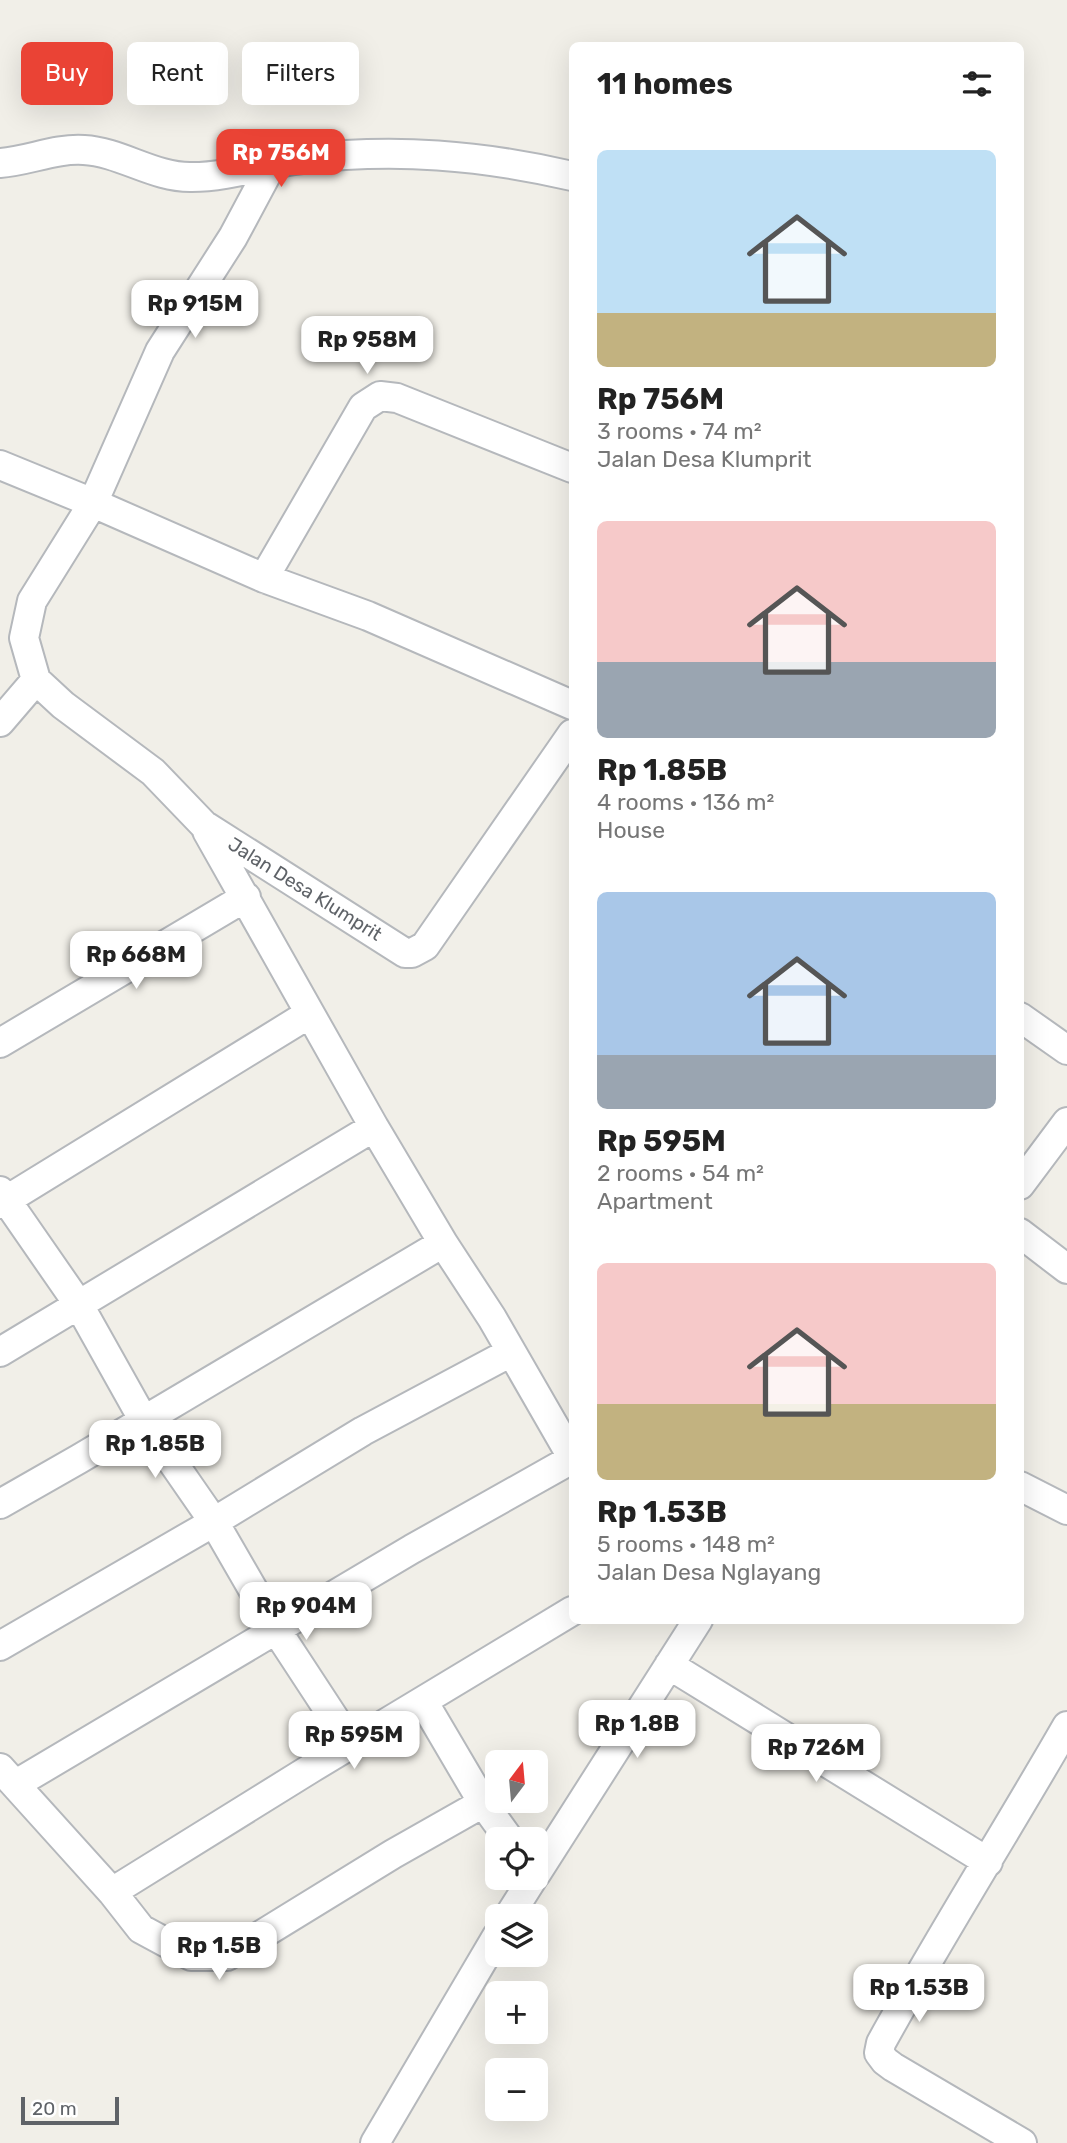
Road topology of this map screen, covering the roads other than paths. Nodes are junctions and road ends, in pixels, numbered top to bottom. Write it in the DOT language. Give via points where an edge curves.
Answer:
graph roads {
  1 [pos="0,163"];
  2 [pos="271,166"];
  3 [pos="569,175"];
  4 [pos="0,465"];
  5 [pos="569,467"];
  6 [pos="93,503"];
  7 [pos="264,578"];
  8 [pos="36,680"];
  9 [pos="569,704"];
  10 [pos="0,722"];
  11 [pos="569,738"];
  12 [pos="204,825"];
  13 [pos="246,897"];
  14 [pos="309,1014"];
  15 [pos="1024,1020"];
  16 [pos="0,1043"];
  17 [pos="1067,1050"];
  18 [pos="1067,1122"];
  19 [pos="374,1127"];
  20 [pos="1024,1180"];
  21 [pos="2,1198"];
  22 [pos="1024,1236"];
  23 [pos="443,1243"];
  24 [pos="1067,1269"];
  25 [pos="79,1305"];
  26 [pos="0,1352"];
  27 [pos="511,1352"];
  28 [pos="144,1421"];
  29 [pos="569,1453"];
  30 [pos="569,1460"];
  31 [pos="1024,1488"];
  32 [pos="0,1504"];
  33 [pos="1067,1510"];
  34 [pos="214,1522"];
  35 [pos="569,1613"];
  36 [pos="685,1627"];
  37 [pos="277,1631"];
  38 [pos="0,1646"];
  39 [pos="669,1665"];
  40 [pos="423,1701"];
  41 [pos="1067,1726"];
  42 [pos="351,1744"];
  43 [pos="8,1776"];
  44 [pos="483,1803"];
  45 [pos="500,1827"];
  46 [pos="548,1854"];
  47 [pos="988,1862"];
  48 [pos="112,1892"];
  49 [pos="485,1956"];
  50 [pos="375,2143"];
  51 [pos="1022,2143"];
  1 -- 2 [label="street" via="86,150 181,177"];
  2 -- 3 [label="street" via="354,153 416,152 488,159"];
  2 -- 6 [label="street" via="233,237 160,351"];
  4 -- 6 [label="street"];
  5 -- 7 [label="street" via="397,398 380,396 363,407"];
  6 -- 7 [label="street"];
  6 -- 8 [label="street" via="32,601 24,638"];
  7 -- 9 [label="street" via="368,616"];
  8 -- 10 [label="street"];
  8 -- 12 [label="street, Jalan Desa Klumprit" via="62,705 153,772"];
  11 -- 12 [label="street, Jalan Desa Klumprit" via="425,946 412,953 402,951"];
  12 -- 13 [label="street"];
  13 -- 14 [label="street"];
  13 -- 16 [label="street"];
  14 -- 19 [label="street"];
  14 -- 21 [label="street"];
  15 -- 17 [label="street"];
  18 -- 20 [label="street"];
  19 -- 23 [label="street"];
  19 -- 25 [label="street"];
  21 -- 25 [label="street"];
  22 -- 24 [label="street"];
  23 -- 27 [label="street"];
  23 -- 28 [label="street"];
  25 -- 26 [label="street"];
  25 -- 28 [label="street"];
  27 -- 29 [label="street"];
  27 -- 34 [label="street" via="363,1431"];
  28 -- 32 [label="street"];
  28 -- 34 [label="street"];
  30 -- 37 [label="street"];
  31 -- 33 [label="street"];
  34 -- 37 [label="street"];
  34 -- 38 [label="street"];
  35 -- 40 [label="street"];
  36 -- 39 [label="street"];
  37 -- 42 [label="street"];
  37 -- 43 [label="street"];
  39 -- 46 [label="street"];
  39 -- 47 [label="street"];
  40 -- 42 [label="street"];
  40 -- 44 [label="street"];
  41 -- 47 [label="street"];
  42 -- 48 [label="street"];
  43 -- 48 [label="street"];
  44 -- 45 [label="street"];
  44 -- 48 [label="street" via="227,1956 191,1956 166,1944 141,1929"];
  47 -- 51 [label="street" via="917,1977 879,2053 885,2062"];
  49 -- 50 [label="street"];
}
